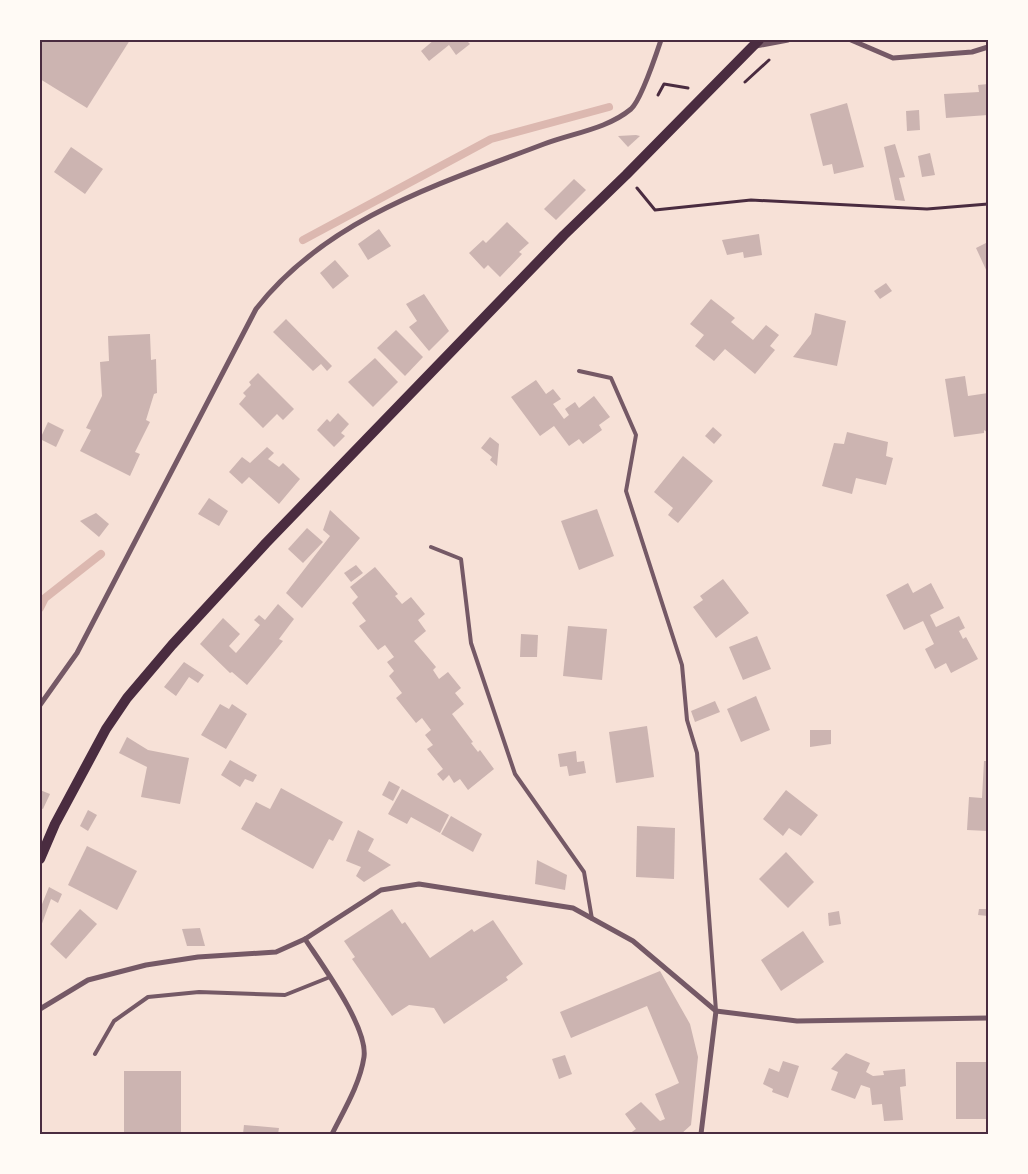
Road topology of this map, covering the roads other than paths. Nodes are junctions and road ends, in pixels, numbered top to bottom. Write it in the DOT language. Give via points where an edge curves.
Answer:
graph roads {
  1 [pos="661,40"];
  2 [pos="788,40"];
  3 [pos="851,40"];
  4 [pos="756,44"];
  5 [pos="988,47"];
  6 [pos="579,371"];
  7 [pos="431,547"];
  8 [pos="40,705"];
  9 [pos="40,859"];
  10 [pos="592,919"];
  11 [pos="305,939"];
  12 [pos="330,977"];
  13 [pos="40,1008"];
  14 [pos="716,1011"];
  15 [pos="988,1018"];
  16 [pos="95,1054"];
  17 [pos="332,1134"];
  18 [pos="701,1134"];
  1 -- 8 [label="street" via="633,108 614,121 552,141 362,220 313,252 275,284 256,309 77,653"];
  2 -- 4 [label="street"];
  3 -- 5 [label="street" via="893,58 972,52"];
  4 -- 9 [label="main road" via="564,235 266,543 149,671 106,729"];
  6 -- 14 [label="lane" via="611,378 636,435 626,491 682,665 687,720 696,752"];
  7 -- 10 [label="lane" via="461,559 471,643 515,774 584,872"];
  10 -- 11 [label="street" via="573,908 418,884 381,890"];
  10 -- 14 [label="street" via="633,941"];
  11 -- 12 [label="street"];
  11 -- 13 [label="street" via="276,952 198,957 117,972 88,980"];
  12 -- 16 [label="lane" via="285,995 199,992 148,997 114,1021"];
  12 -- 17 [label="street" via="355,1016 364,1055 357,1083"];
  14 -- 15 [label="street" via="797,1021"];
  14 -- 18 [label="street"];
}
